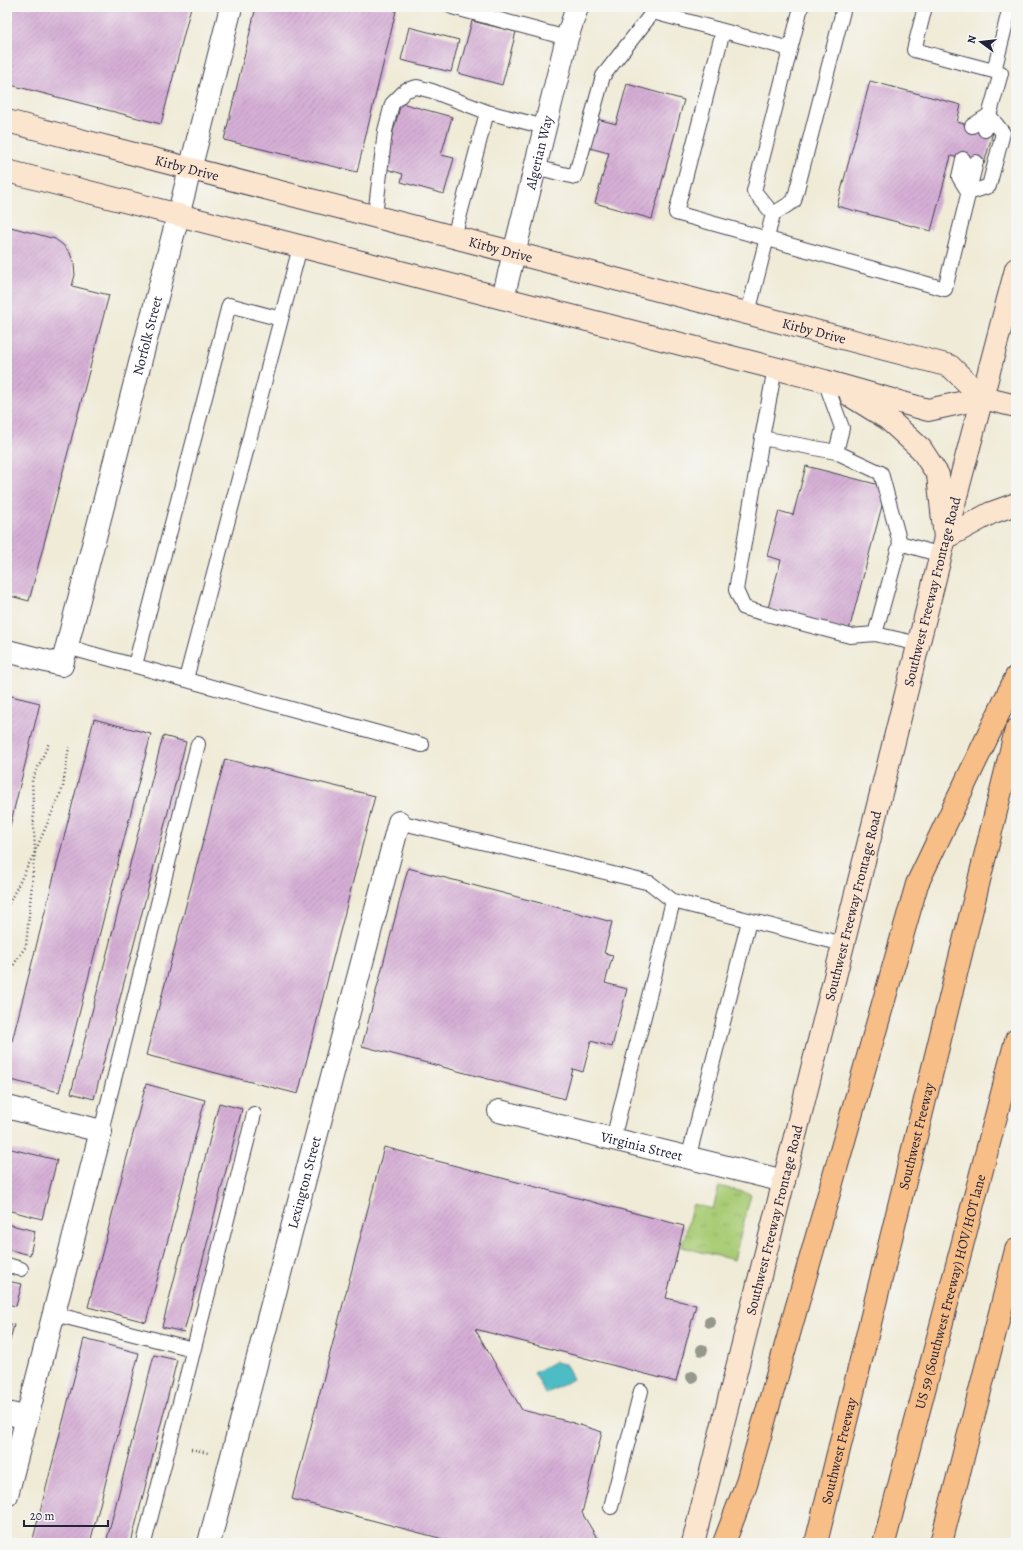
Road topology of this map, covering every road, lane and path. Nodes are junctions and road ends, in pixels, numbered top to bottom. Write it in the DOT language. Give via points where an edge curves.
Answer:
graph roads {
  1 [pos="231,7"];
  2 [pos="452,7"];
  3 [pos="577,7"];
  4 [pos="801,7"];
  5 [pos="844,7"];
  6 [pos="925,7"];
  7 [pos="1010,7"];
  8 [pos="654,9"];
  9 [pos="722,31"];
  10 [pos="567,38"];
  11 [pos="790,49"];
  12 [pos="994,71"];
  13 [pos="487,112"];
  14 [pos="989,115"];
  15 [pos="7,121"];
  16 [pos="546,127"];
  17 [pos="978,128"];
  18 [pos="970,160"];
  19 [pos="535,167"];
  20 [pos="191,168"];
  21 [pos="7,171"];
  22 [pos="969,193"];
  23 [pos="773,214"];
  24 [pos="178,215"];
  25 [pos="375,216"];
  26 [pos="454,237"];
  27 [pos="767,239"];
  28 [pos="300,247"];
  29 [pos="514,253"];
  30 [pos="1016,269"];
  31 [pos="503,298"];
  32 [pos="748,313"];
  33 [pos="281,319"];
  34 [pos="775,368"];
  35 [pos="825,381"];
  36 [pos="983,398"];
  37 [pos="1016,406"];
  38 [pos="762,438"];
  39 [pos="836,452"];
  40 [pos="1016,504"];
  41 [pos="900,543"];
  42 [pos="943,546"];
  43 [pos="875,634"];
  44 [pos="919,644"];
  45 [pos="7,650"];
  46 [pos="65,656"];
  47 [pos="135,665"];
  48 [pos="1016,677"];
  49 [pos="186,679"];
  50 [pos="1016,730"];
  51 [pos="49,743"];
  52 [pos="198,744"];
  53 [pos="422,745"];
  54 [pos="69,747"];
  55 [pos="399,822"];
  56 [pos="35,852"];
  57 [pos="673,901"];
  58 [pos="7,907"];
  59 [pos="748,921"];
  60 [pos="843,944"];
  61 [pos="7,975"];
  62 [pos="1016,1040"];
  63 [pos="7,1107"];
  64 [pos="499,1111"];
  65 [pos="254,1114"];
  66 [pos="101,1131"];
  67 [pos="612,1139"];
  68 [pos="688,1158"];
  69 [pos="784,1181"];
  70 [pos="1016,1250"];
  71 [pos="7,1265"];
  72 [pos="21,1269"];
  73 [pos="54,1314"];
  74 [pos="193,1349"];
  75 [pos="641,1391"];
  76 [pos="17,1416"];
  77 [pos="169,1443"];
  78 [pos="231,1460"];
  79 [pos="7,1495"];
  80 [pos="611,1507"];
  81 [pos="144,1543"];
  82 [pos="209,1543"];
  83 [pos="693,1543"];
  84 [pos="724,1543"];
  85 [pos="816,1543"];
  86 [pos="884,1543"];
  87 [pos="941,1543"];
  1 -- 20 [label="street, Norfolk Street"];
  2 -- 10 [label="lane"];
  3 -- 10 [label="street, Algerian Way"];
  4 -- 11 [label="lane"];
  5 -- 23 [label="lane" via="794,201"];
  6 -- 12 [label="lane" via="914,50"];
  7 -- 12 [label="lane"];
  8 -- 9 [label="lane"];
  8 -- 19 [label="lane" via="603,76 574,177"];
  9 -- 11 [label="lane"];
  9 -- 27 [label="lane" via="676,213"];
  10 -- 16 [label="street, Algerian Way"];
  11 -- 23 [label="lane" via="754,191"];
  12 -- 14 [label="lane" via="1001,73"];
  13 -- 16 [label="lane"];
  13 -- 25 [label="lane" via="432,91 417,88 406,90 392,104 385,130"];
  13 -- 26 [label="lane"];
  14 -- 17 [label="lane"];
  14 -- 22 [label="lane" via="1003,133 989,186"];
  15 -- 20 [label="main road, Kirby Drive"];
  16 -- 19 [label="street, Algerian Way"];
  18 -- 22 [label="lane" via="958,177"];
  19 -- 29 [label="street, Algerian Way"];
  20 -- 24 [label="street, Norfolk Street"];
  20 -- 25 [label="main road, Kirby Drive"];
  21 -- 24 [label="main road"];
  22 -- 27 [label="lane" via="945,289"];
  23 -- 27 [label="lane"];
  24 -- 28 [label="main road"];
  24 -- 46 [label="street, Norfolk Street"];
  25 -- 26 [label="main road, Kirby Drive"];
  26 -- 29 [label="main road, Kirby Drive"];
  27 -- 32 [label="lane"];
  28 -- 31 [label="main road"];
  28 -- 33 [label="lane"];
  29 -- 31 [label="street, Algerian Way"];
  29 -- 32 [label="main road, Kirby Drive"];
  30 -- 36 [label="main road, Southwest Freeway Frontage Road"];
  31 -- 34 [label="main road"];
  32 -- 36 [label="main road, Kirby Drive" via="950,366"];
  33 -- 47 [label="lane" via="229,305"];
  33 -- 49 [label="lane"];
  34 -- 35 [label="main road"];
  34 -- 38 [label="lane"];
  35 -- 36 [label="main road" via="928,410"];
  35 -- 39 [label="lane" via="842,428"];
  35 -- 42 [label="main road" via="888,418 921,449 938,475"];
  36 -- 37 [label="main road"];
  36 -- 42 [label="main road, Southwest Freeway Frontage Road"];
  38 -- 39 [label="lane"];
  38 -- 43 [label="lane" via="736,590 744,608 850,636"];
  39 -- 41 [label="lane" via="881,473"];
  40 -- 42 [label="main road" via="991,513"];
  41 -- 42 [label="lane"];
  41 -- 43 [label="lane"];
  42 -- 44 [label="main road, Southwest Freeway Frontage Road"];
  43 -- 44 [label="lane"];
  44 -- 60 [label="main road, Southwest Freeway Frontage Road"];
  45 -- 46 [label="street"];
  46 -- 47 [label="lane"];
  47 -- 49 [label="lane"];
  48 -- 84 [label="highway" via="917,884 746,1485"];
  49 -- 53 [label="lane"];
  50 -- 85 [label="highway, Southwest Freeway"];
  51 -- 56 [label="path" via="32,780"];
  52 -- 66 [label="lane"];
  54 -- 56 [label="path" via="62,787"];
  55 -- 57 [label="lane" via="650,883"];
  55 -- 78 [label="street, Lexington Street"];
  56 -- 58 [label="path"];
  56 -- 61 [label="path" via="26,946"];
  57 -- 59 [label="lane"];
  57 -- 67 [label="lane"];
  59 -- 60 [label="lane"];
  59 -- 68 [label="lane"];
  60 -- 69 [label="main road, Southwest Freeway Frontage Road"];
  62 -- 86 [label="highway, US 59 (Southwest Freeway) HOV/HOT lane"];
  63 -- 66 [label="street"];
  64 -- 67 [label="street, Virginia Street"];
  65 -- 74 [label="lane"];
  66 -- 73 [label="street"];
  67 -- 68 [label="street, Virginia Street"];
  68 -- 69 [label="street, Virginia Street"];
  69 -- 83 [label="main road, Southwest Freeway Frontage Road"];
  70 -- 87 [label="highway"];
  71 -- 72 [label="lane"];
  73 -- 74 [label="lane"];
  73 -- 76 [label="street"];
  74 -- 77 [label="lane"];
  75 -- 80 [label="lane"];
  76 -- 79 [label="street"];
  77 -- 78 [label="path"];
  77 -- 81 [label="lane"];
  78 -- 82 [label="street, Lexington Street"];
}
